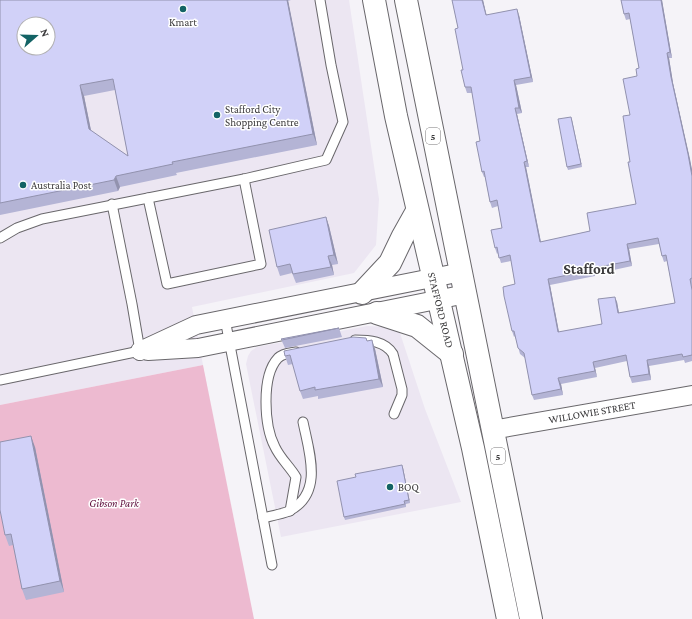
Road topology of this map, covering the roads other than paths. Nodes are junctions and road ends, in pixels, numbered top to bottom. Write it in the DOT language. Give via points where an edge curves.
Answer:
graph roads {
  1 [pos="320,0"];
  2 [pos="374,0"];
  3 [pos="406,0"];
  4 [pos="244,179"];
  5 [pos="148,198"];
  6 [pos="112,204"];
  7 [pos="417,211"];
  8 [pos="0,238"];
  9 [pos="462,272"];
  10 [pos="435,289"];
  11 [pos="362,293"];
  12 [pos="466,294"];
  13 [pos="377,313"];
  14 [pos="224,319"];
  15 [pos="348,341"];
  16 [pos="229,343"];
  17 [pos="304,350"];
  18 [pos="140,351"];
  19 [pos="452,354"];
  20 [pos="0,380"];
  21 [pos="692,395"];
  22 [pos="394,414"];
  23 [pos="303,422"];
  24 [pos="492,430"];
  25 [pos="290,511"];
  26 [pos="263,518"];
  27 [pos="272,565"];
  28 [pos="508,619"];
  29 [pos="531,619"];
  1 -- 4 [label="lane" via="343,122 326,160"];
  2 -- 7 [label="highway, STAFFORD ROAD / 5"];
  3 -- 9 [label="highway, 5"];
  4 -- 5 [label="lane"];
  4 -- 5 [label="lane" via="261,264 167,284"];
  5 -- 6 [label="lane"];
  6 -- 8 [label="lane" via="42,219"];
  6 -- 18 [label="lane"];
  7 -- 10 [label="highway, STAFFORD ROAD / 5"];
  7 -- 11 [label="highway" via="392,260"];
  9 -- 10 [label="street"];
  9 -- 12 [label="highway, 5"];
  10 -- 11 [label="street"];
  10 -- 12 [label="street"];
  10 -- 13 [label="street"];
  10 -- 19 [label="highway, STAFFORD ROAD / 5"];
  11 -- 14 [label="street"];
  12 -- 24 [label="highway, 5"];
  13 -- 16 [label="street"];
  13 -- 19 [label="highway" via="417,326"];
  14 -- 16 [label="lane"];
  14 -- 18 [label="street" via="196,325"];
  15 -- 22 [label="lane" via="377,342 390,349 395,358 402,389"];
  16 -- 18 [label="street" via="198,348"];
  16 -- 26 [label="lane"];
  17 -- 25 [label="lane" via="278,358 265,393 265,404 275,447 296,477"];
  18 -- 20 [label="lane"];
  19 -- 28 [label="highway, STAFFORD ROAD / 5" via="488,514"];
  21 -- 24 [label="street, WILLOWIE STREET"];
  23 -- 25 [label="lane" via="312,485 304,500"];
  24 -- 29 [label="highway, 5"];
  25 -- 26 [label="lane"];
  26 -- 27 [label="lane"];
}
